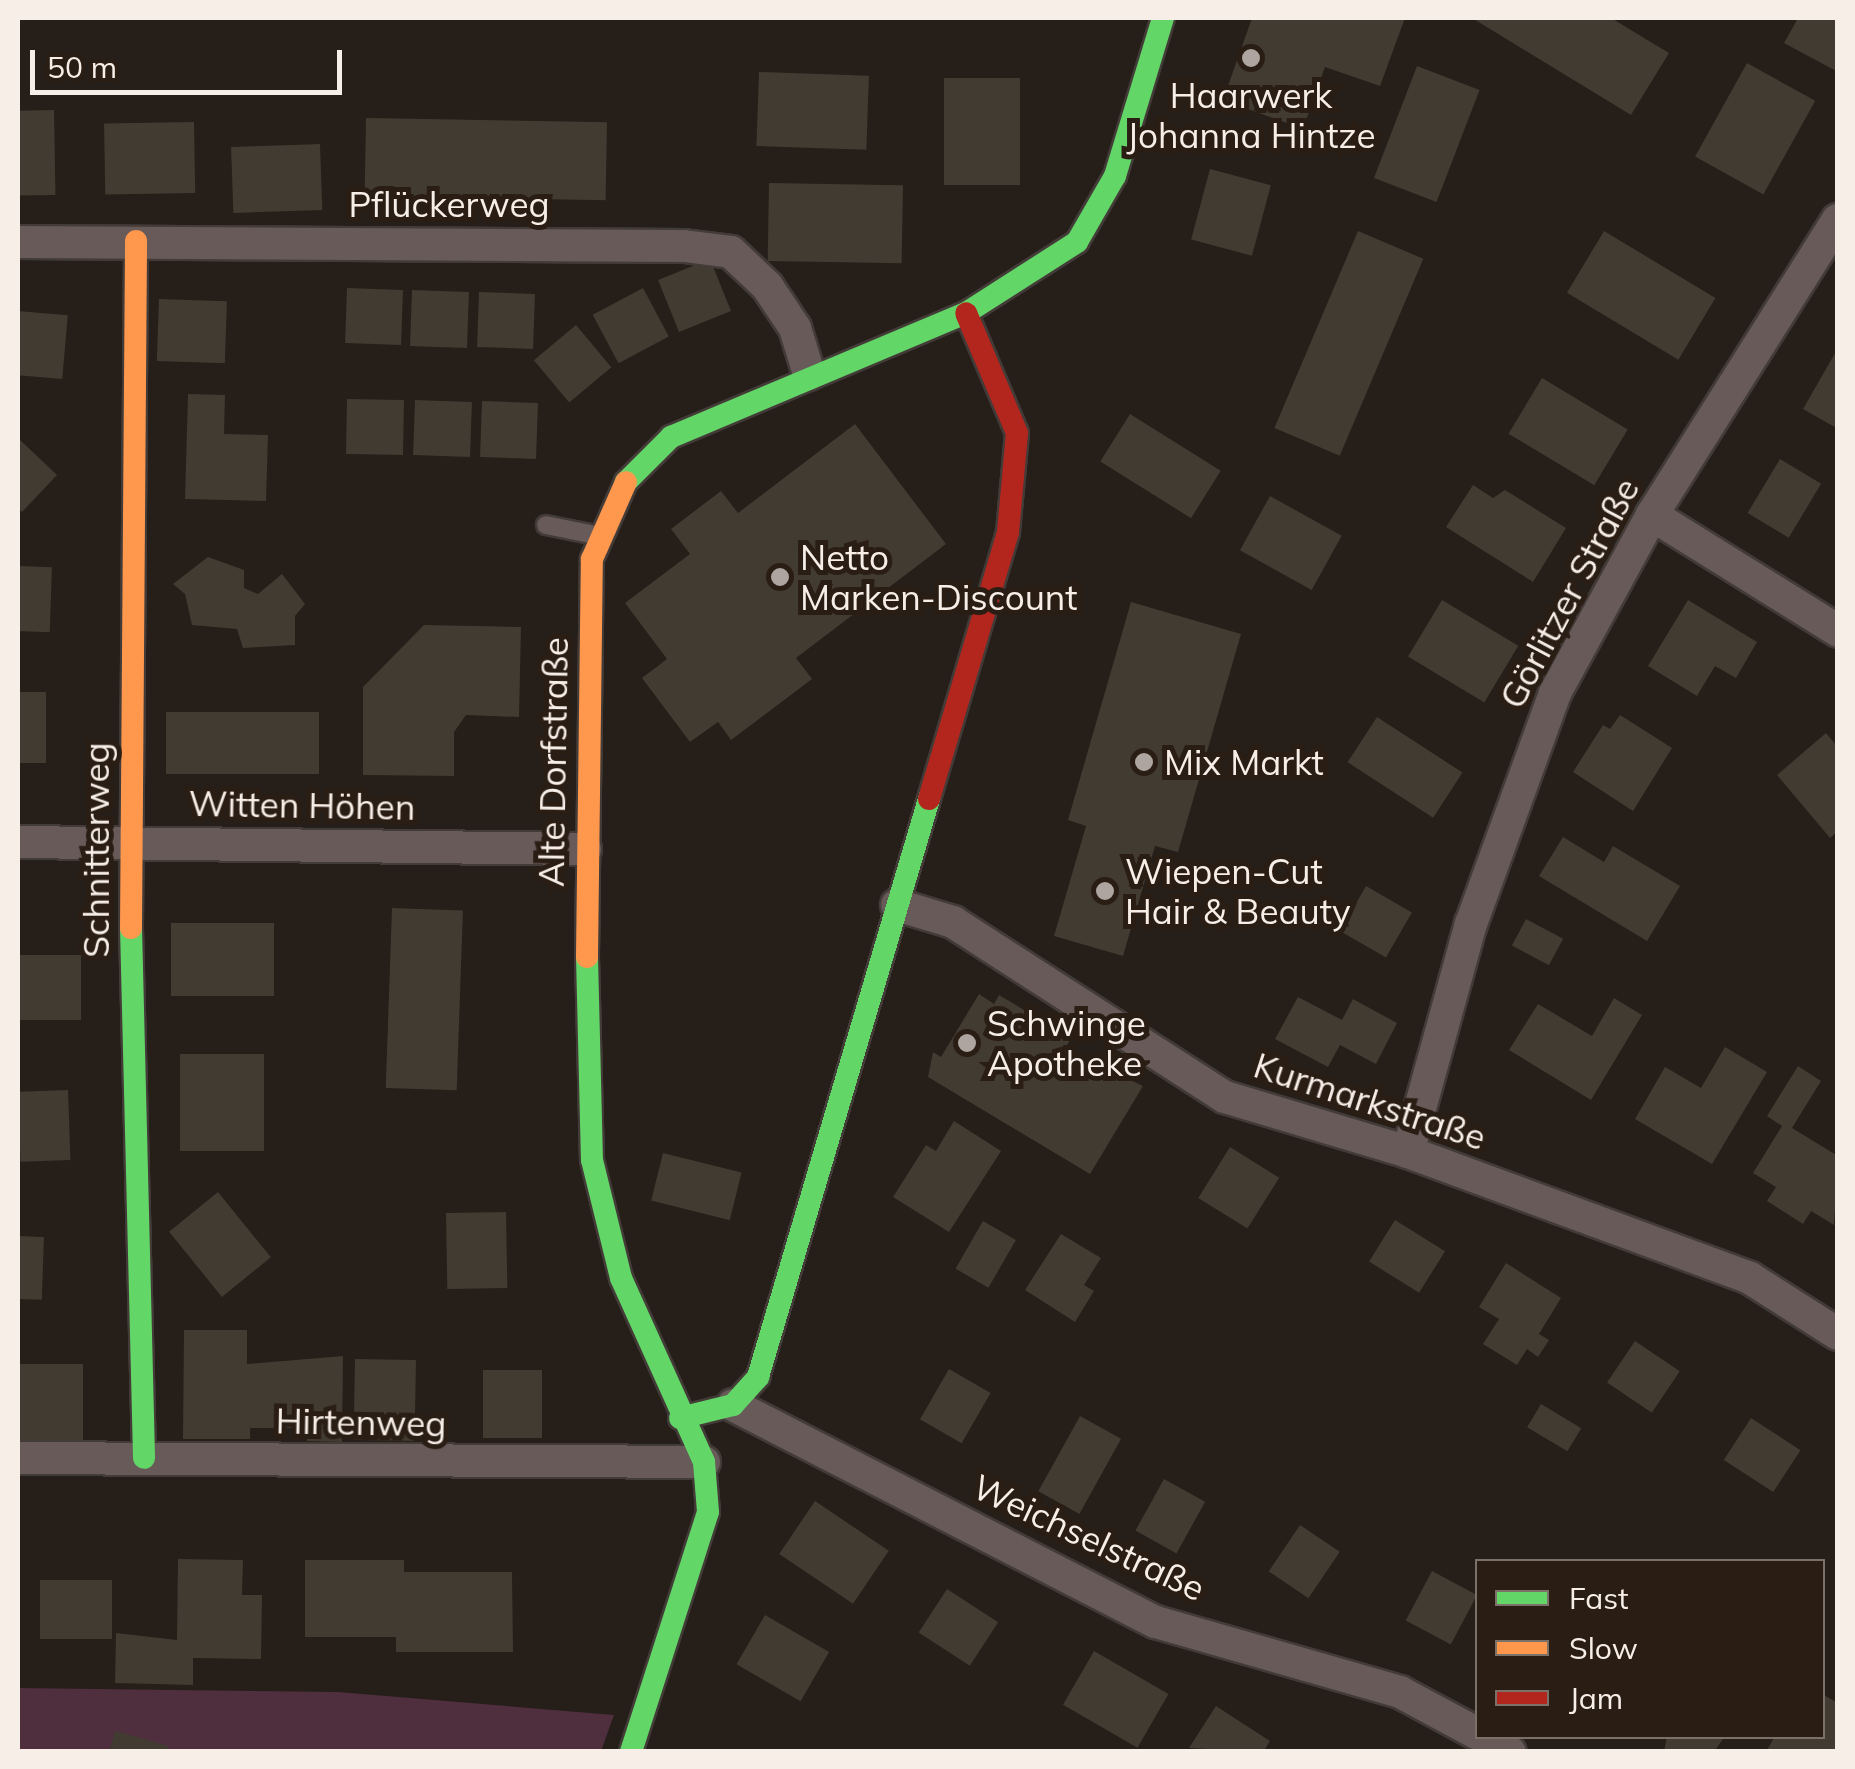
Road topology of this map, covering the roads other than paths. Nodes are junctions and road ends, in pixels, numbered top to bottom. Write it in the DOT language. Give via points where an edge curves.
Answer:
graph roads {
  1 [pos="1163,18"];
  2 [pos="1838,220"];
  3 [pos="136,241"];
  4 [pos="18,242"];
  5 [pos="966,313"];
  6 [pos="809,374"];
  7 [pos="1652,515"];
  8 [pos="546,525"];
  9 [pos="600,536"];
  10 [pos="1838,630"];
  11 [pos="18,842"];
  12 [pos="129,842"];
  13 [pos="586,849"];
  14 [pos="897,905"];
  15 [pos="1408,1152"];
  16 [pos="1838,1334"];
  17 [pos="734,1405"];
  18 [pos="680,1418"];
  19 [pos="18,1458"];
  20 [pos="144,1458"];
  21 [pos="704,1462"];
  22 [pos="1475,1732"];
  23 [pos="1487,1739"];
  24 [pos="631,1752"];
  25 [pos="1510,1752"];
  1 -- 5 [label="street, Alte Dorfstraße" via="1114,176 1077,242"];
  2 -- 7 [label="street, Görlitzer Straße"];
  3 -- 4 [label="street, Pflückerweg"];
  3 -- 6 [label="street, Pflückerweg" via="731,252 795,328"];
  3 -- 12 [label="street, Schnitterweg"];
  5 -- 6 [label="street, Alte Dorfstraße"];
  5 -- 14 [label="street" via="1000,381 1019,455 1008,532"];
  6 -- 9 [label="street, Alte Dorfstraße" via="671,437 621,486"];
  7 -- 10 [label="street"];
  7 -- 15 [label="street, Görlitzer Straße" via="1554,693 1471,924"];
  8 -- 9 [label="lane"];
  9 -- 13 [label="street, Alte Dorfstraße" via="592,559"];
  11 -- 12 [label="street, Witten Höhen"];
  12 -- 13 [label="street, Witten Höhen"];
  12 -- 20 [label="street, Schnitterweg"];
  13 -- 18 [label="street, Alte Dorfstraße" via="592,1160 621,1278"];
  14 -- 15 [label="street, Kurmarkstraße" via="953,922 1225,1097"];
  14 -- 17 [label="street" via="758,1377"];
  15 -- 16 [label="street, Kurmarkstraße" via="1750,1278"];
  17 -- 18 [label="street"];
  17 -- 22 [label="street, Weichselstraße" via="1156,1622 1400,1692"];
  18 -- 21 [label="street, Alte Dorfstraße"];
  19 -- 20 [label="street, Hirtenweg"];
  20 -- 21 [label="street, Hirtenweg"];
  21 -- 24 [label="street, Alte Dorfstraße" via="708,1512"];
  23 -- 25 [label="street, Weichselstraße"];
}
